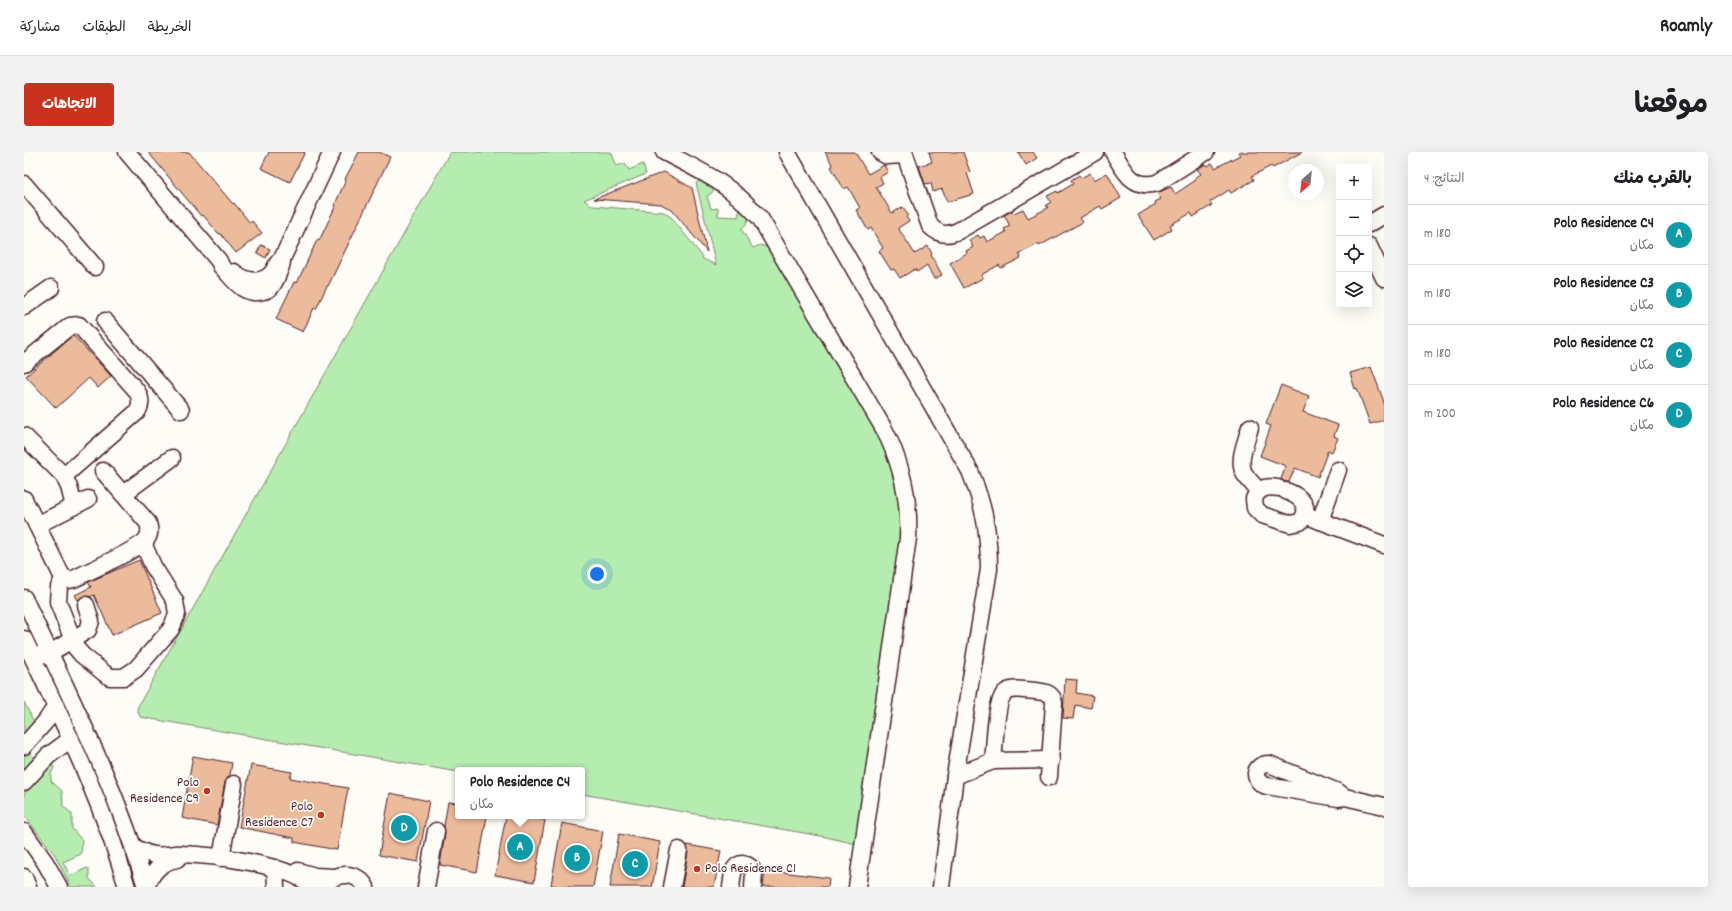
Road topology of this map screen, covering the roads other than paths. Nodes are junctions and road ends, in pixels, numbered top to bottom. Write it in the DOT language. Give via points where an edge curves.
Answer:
graph roads {
  1 [pos="127,152"];
  2 [pos="332,152"];
  3 [pos="664,152"];
  4 [pos="787,152"];
  5 [pos="880,152"];
  6 [pos="1095,152"];
  7 [pos="1113,152"];
  8 [pos="1206,152"];
  9 [pos="905,154"];
  10 [pos="24,184"];
  11 [pos="1384,216"];
  12 [pos="1372,222"];
  13 [pos="1372,252"];
  14 [pos="95,267"];
  15 [pos="1384,278"];
  16 [pos="51,288"];
  17 [pos="24,307"];
  18 [pos="105,321"];
  19 [pos="24,363"];
  20 [pos="152,376"];
  21 [pos="136,390"];
  22 [pos="181,410"];
  23 [pos="1250,426"];
  24 [pos="24,436"];
  25 [pos="172,458"];
  26 [pos="1338,470"];
  27 [pos="104,471"];
  28 [pos="64,476"];
  29 [pos="1259,491"];
  30 [pos="123,494"];
  31 [pos="24,499"];
  32 [pos="1305,515"];
  33 [pos="1320,521"];
  34 [pos="37,525"];
  35 [pos="143,543"];
  36 [pos="1384,545"];
  37 [pos="64,578"];
  38 [pos="24,598"];
  39 [pos="86,605"];
  40 [pos="24,639"];
  41 [pos="72,640"];
  42 [pos="50,653"];
  43 [pos="34,661"];
  44 [pos="56,706"];
  45 [pos="71,739"];
  46 [pos="24,746"];
  47 [pos="1051,760"];
  48 [pos="993,761"];
  49 [pos="955,776"];
  50 [pos="1049,777"];
  51 [pos="24,782"];
  52 [pos="234,784"];
  53 [pos="1345,797"];
  54 [pos="1384,806"];
  55 [pos="436,831"];
  56 [pos="24,832"];
  57 [pos="134,847"];
  58 [pos="679,850"];
  59 [pos="190,855"];
  60 [pos="221,858"];
  61 [pos="275,868"];
  62 [pos="24,877"];
  63 [pos="329,882"];
  64 [pos="364,884"];
  65 [pos="28,887"];
  66 [pos="59,887"];
  67 [pos="128,887"];
  68 [pos="146,887"];
  69 [pos="276,887"];
  70 [pos="313,887"];
  71 [pos="379,887"];
  72 [pos="426,887"];
  73 [pos="672,887"];
  74 [pos="731,887"];
  75 [pos="753,887"];
  76 [pos="857,887"];
  77 [pos="941,887"];
  1 -- 2 [label="street" via="219,261 226,263 240,278 253,281 271,274 282,258"];
  3 -- 76 [label="street" via="731,189 760,218 892,443 903,475 908,507 908,538"];
  4 -- 49 [label="street" via="966,464 986,518 989,569"];
  5 -- 9 [label="street" via="888,156"];
  6 -- 9 [label="street" via="994,212 951,234 936,232 930,226"];
  7 -- 8 [label="street" via="1134,181 1149,185 1157,183"];
  10 -- 14 [label="street"];
  11 -- 12 [label="street"];
  13 -- 15 [label="street"];
  16 -- 17 [label="street"];
  18 -- 20 [label="street"];
  19 -- 21 [label="street" via="70,326 79,325"];
  20 -- 21 [label="street"];
  20 -- 22 [label="street"];
  21 -- 28 [label="street" via="141,402 137,412"];
  23 -- 29 [label="street" via="1242,468"];
  24 -- 28 [label="street"];
  25 -- 30 [label="street"];
  26 -- 33 [label="street"];
  27 -- 30 [label="street"];
  28 -- 34 [label="street" via="81,503"];
  29 -- 32 [label="street" via="1267,488 1282,490 1300,498"];
  29 -- 32 [label="street" via="1254,503 1262,515 1290,524 1300,522"];
  30 -- 35 [label="street" via="148,523 149,532"];
  31 -- 34 [label="street"];
  32 -- 33 [label="street"];
  33 -- 36 [label="street"];
  34 -- 37 [label="street"];
  35 -- 37 [label="street" via="74,579"];
  35 -- 41 [label="street" via="153,566 175,601 177,614 171,629 131,674 117,678 110,677 89,662"];
  37 -- 41 [label="street" via="57,597"];
  38 -- 42 [label="street"];
  39 -- 41 [label="street" via="90,626 85,633"];
  40 -- 43 [label="street"];
  41 -- 42 [label="street"];
  42 -- 43 [label="street" via="42,654"];
  42 -- 57 [label="street" via="102,766"];
  43 -- 44 [label="street"];
  44 -- 45 [label="street"];
  44 -- 46 [label="street"];
  45 -- 51 [label="street" via="48,756"];
  45 -- 67 [label="street" via="99,802"];
  47 -- 48 [label="street"];
  47 -- 48 [label="street" via="1054,700 1046,692 1015,690 1006,692 1000,699"];
  47 -- 50 [label="street"];
  48 -- 49 [label="street"];
  49 -- 77 [label="street"];
  52 -- 60 [label="street"];
  53 -- 54 [label="street"];
  55 -- 72 [label="street"];
  56 -- 66 [label="street"];
  57 -- 59 [label="street" via="155,856"];
  57 -- 68 [label="street"];
  58 -- 73 [label="street"];
  59 -- 60 [label="street"];
  59 -- 68 [label="street" via="163,864 155,870"];
  60 -- 61 [label="street"];
  61 -- 63 [label="street" via="284,867"];
  61 -- 69 [label="street"];
  61 -- 70 [label="street" via="304,880"];
  62 -- 65 [label="street"];
  63 -- 64 [label="street" via="349,875"];
  64 -- 71 [label="street"];
  74 -- 75 [label="street" via="734,870 737,866 745,864 754,872"];
}
